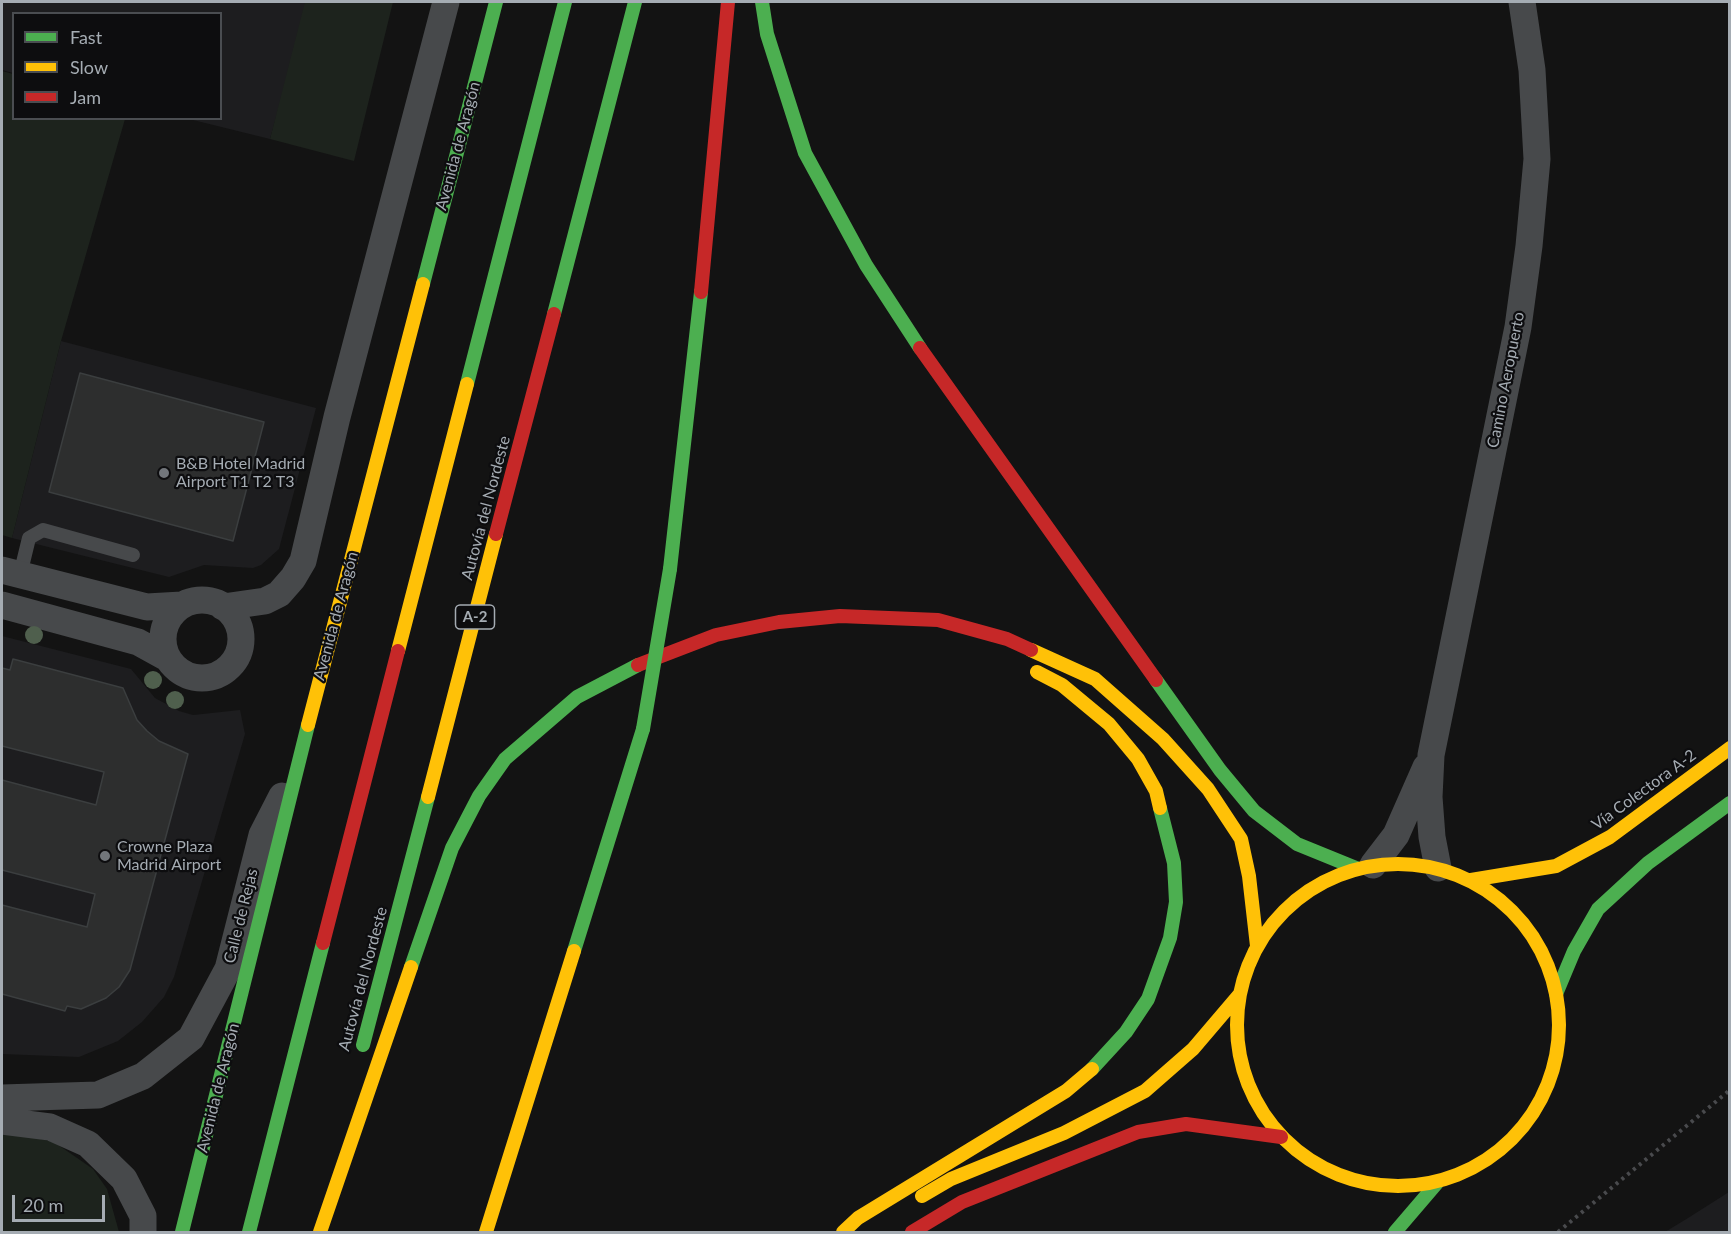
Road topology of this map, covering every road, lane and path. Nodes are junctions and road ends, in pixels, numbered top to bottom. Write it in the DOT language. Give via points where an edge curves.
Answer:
graph roads {
  1 [pos="446,2"];
  2 [pos="496,2"];
  3 [pos="565,2"];
  4 [pos="635,2"];
  5 [pos="728,2"];
  6 [pos="762,2"];
  7 [pos="1522,2"];
  8 [pos="132,555"];
  9 [pos="11,572"];
  10 [pos="2,605"];
  11 [pos="183,605"];
  12 [pos="223,607"];
  13 [pos="840,616"];
  14 [pos="999,651"];
  15 [pos="167,658"];
  16 [pos="1026,666"];
  17 [pos="1730,748"];
  18 [pos="1431,755"];
  19 [pos="297,768"];
  20 [pos="1730,803"];
  21 [pos="1365,867"];
  22 [pos="1438,868"];
  23 [pos="1471,880"];
  24 [pos="1257,946"];
  25 [pos="1239,994"];
  26 [pos="1556,994"];
  27 [pos="360,1059"];
  28 [pos="1730,1090"];
  29 [pos="2,1098"];
  30 [pos="345,1116"];
  31 [pos="2,1121"];
  32 [pos="1281,1137"];
  33 [pos="1437,1183"];
  34 [pos="911,1203"];
  35 [pos="143,1233"];
  36 [pos="182,1233"];
  37 [pos="249,1233"];
  38 [pos="314,1233"];
  39 [pos="320,1233"];
  40 [pos="486,1233"];
  41 [pos="843,1233"];
  42 [pos="912,1233"];
  43 [pos="1395,1233"];
  44 [pos="1558,1233"];
  1 -- 12 [label="street" via="303,561 279,594 265,601"];
  2 -- 19 [label="main road, Avenida de Aragón"];
  3 -- 37 [label="main road"];
  4 -- 27 [label="main road, Autovía del Nordeste / A-2"];
  5 -- 40 [label="main road, bridge" via="693,379 670,569 643,729"];
  6 -- 21 [label="main road" via="767,34 805,153 866,265 933,369 1220,770 1254,811 1298,844"];
  7 -- 18 [label="street, Camino Aeropuerto" via="1532,70 1537,159 1529,246 1518,327"];
  8 -- 9 [label="lane" via="43,530 29,538"];
  9 -- 11 [label="street" via="147,607"];
  10 -- 15 [label="street" via="138,642"];
  11 -- 12 [label="street" via="198,600"];
  11 -- 15 [label="street" via="164,628 162,643"];
  12 -- 15 [label="street" via="232,614 240,636 240,648 228,668 218,676 195,678 174,667"];
  13 -- 14 [label="main road" via="936,634"];
  13 -- 24 [label="main road" via="938,620 1007,639 1095,679 1163,739 1208,789 1241,839"];
  13 -- 39 [label="main road" via="779,622 716,635 641,663 577,697 505,759 479,796 452,848"];
  16 -- 41 [label="main road" via="1062,686 1108,724 1138,759 1156,791 1174,863 1175,892 1170,938 1162,966 1148,999 1126,1032 1098,1064 1066,1091 858,1218"];
  17 -- 23 [label="main road, Vía Colectora A-2" via="1610,837 1556,866"];
  18 -- 21 [label="street, Camino Aeropuerto" via="1396,835"];
  18 -- 22 [label="street, Camino Aeropuerto" via="1430,807"];
  19 -- 29 [label="street, Calle de Rejas" via="262,835 228,969 191,1038 143,1076 98,1095"];
  19 -- 36 [label="main road, Avenida de Aragón"];
  20 -- 26 [label="main road" via="1648,863 1598,909"];
  21 -- 22 [label="main road" via="1406,863"];
  21 -- 24 [label="main road" via="1326,880 1299,897 1276,919"];
  22 -- 23 [label="main road"];
  23 -- 26 [label="main road" via="1496,896 1535,939"];
  24 -- 25 [label="main road"];
  25 -- 32 [label="main road" via="1236,1025 1242,1066 1261,1113"];
  25 -- 34 [label="main road" via="1193,1049 1145,1091 1064,1133 951,1179"];
  26 -- 33 [label="main road" via="1556,1055 1548,1085 1534,1112 1515,1137 1492,1157"];
  28 -- 44 [label="path"];
  30 -- 38 [label="main road"];
  31 -- 35 [label="street" via="50,1127 88,1144 124,1179 143,1216"];
  32 -- 33 [label="main road" via="1326,1171 1352,1181 1409,1187"];
  32 -- 42 [label="main road" via="1186,1124 1138,1132 962,1202"];
  33 -- 43 [label="main road"];
}
